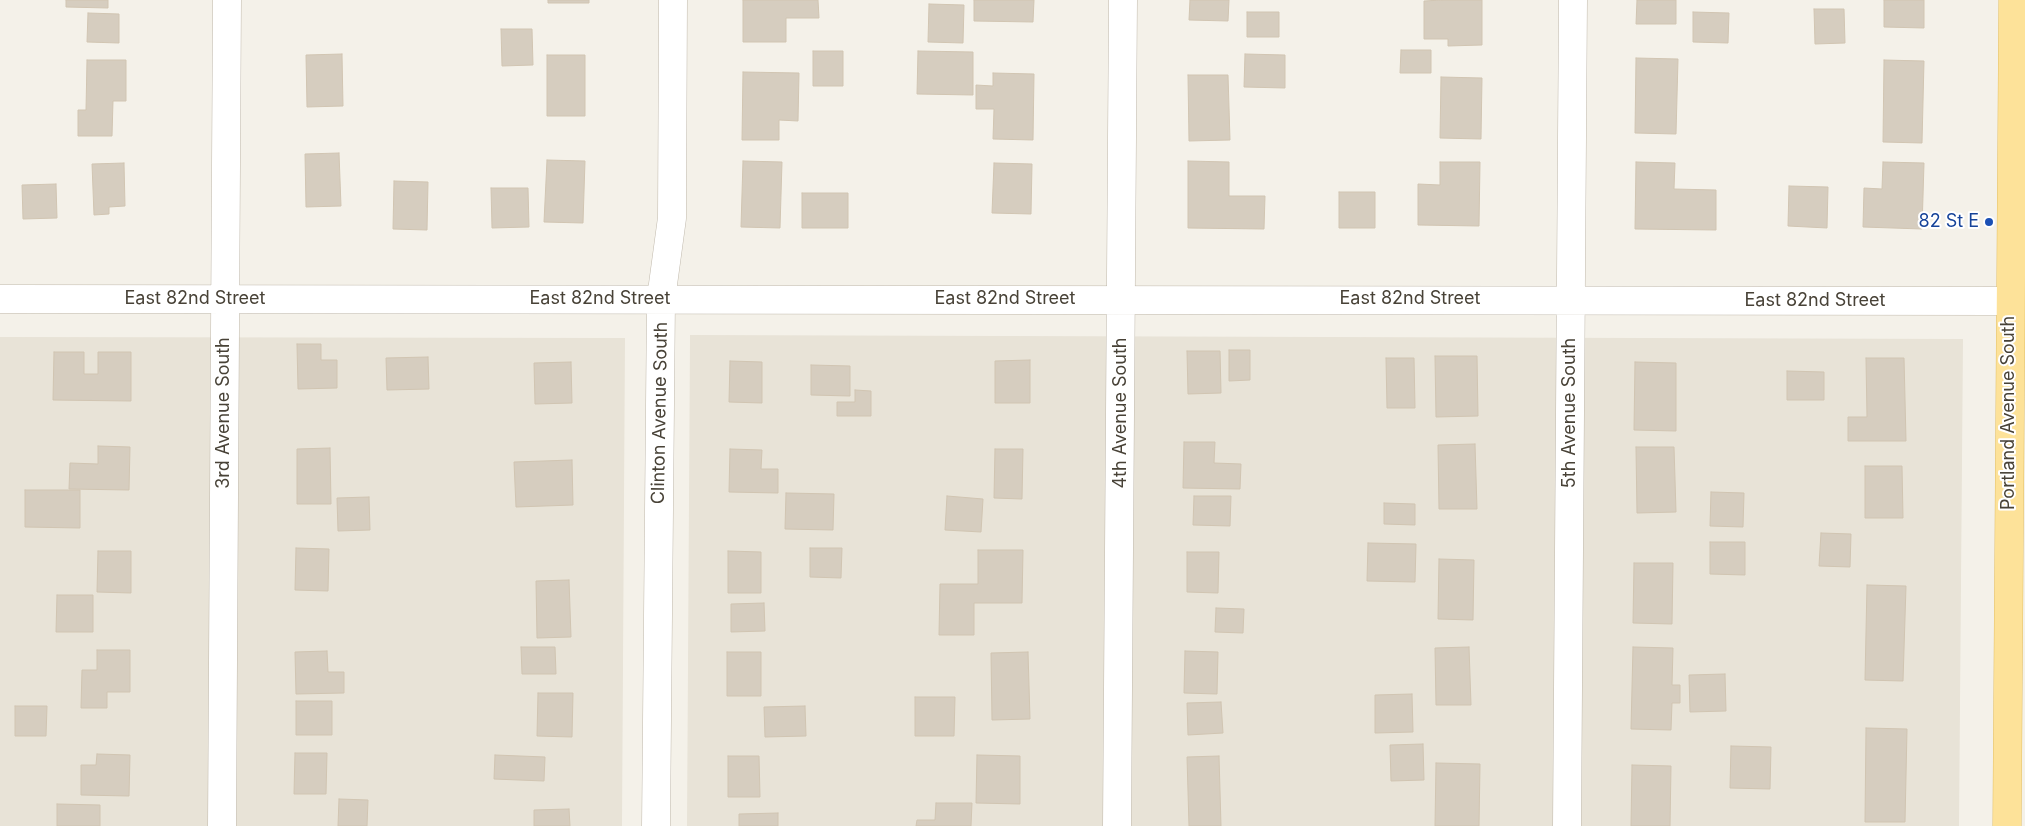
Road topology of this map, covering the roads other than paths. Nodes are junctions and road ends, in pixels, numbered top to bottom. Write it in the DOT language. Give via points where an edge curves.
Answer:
graph roads {
  1 [pos="227,0"];
  2 [pos="674,0"];
  3 [pos="1123,0"];
  4 [pos="1573,0"];
  5 [pos="2013,0"];
  6 [pos="2019,119"];
  7 [pos="0,299"];
  8 [pos="225,299"];
  9 [pos="661,299"];
  10 [pos="1122,299"];
  11 [pos="1571,299"];
  12 [pos="2010,301"];
  13 [pos="222,826"];
  14 [pos="656,826"];
  15 [pos="1117,826"];
  16 [pos="1567,826"];
  17 [pos="2007,826"];
  1 -- 8 [label="street, 3rd Avenue South"];
  2 -- 9 [label="street, Clinton Avenue South" via="672,218"];
  3 -- 10 [label="street, 4th Avenue South"];
  4 -- 11 [label="street, 5th Avenue South"];
  5 -- 6 [label="main road, Portland Avenue South"];
  6 -- 12 [label="main road, Portland Avenue South"];
  7 -- 8 [label="street, East 82nd Street"];
  8 -- 9 [label="street, East 82nd Street"];
  8 -- 13 [label="street, 3rd Avenue South"];
  9 -- 10 [label="street, East 82nd Street"];
  9 -- 14 [label="street, Clinton Avenue South"];
  10 -- 11 [label="street, East 82nd Street"];
  10 -- 15 [label="street, 4th Avenue South"];
  11 -- 12 [label="street, East 82nd Street"];
  11 -- 16 [label="street, 5th Avenue South"];
  12 -- 17 [label="main road, Portland Avenue South"];
}
